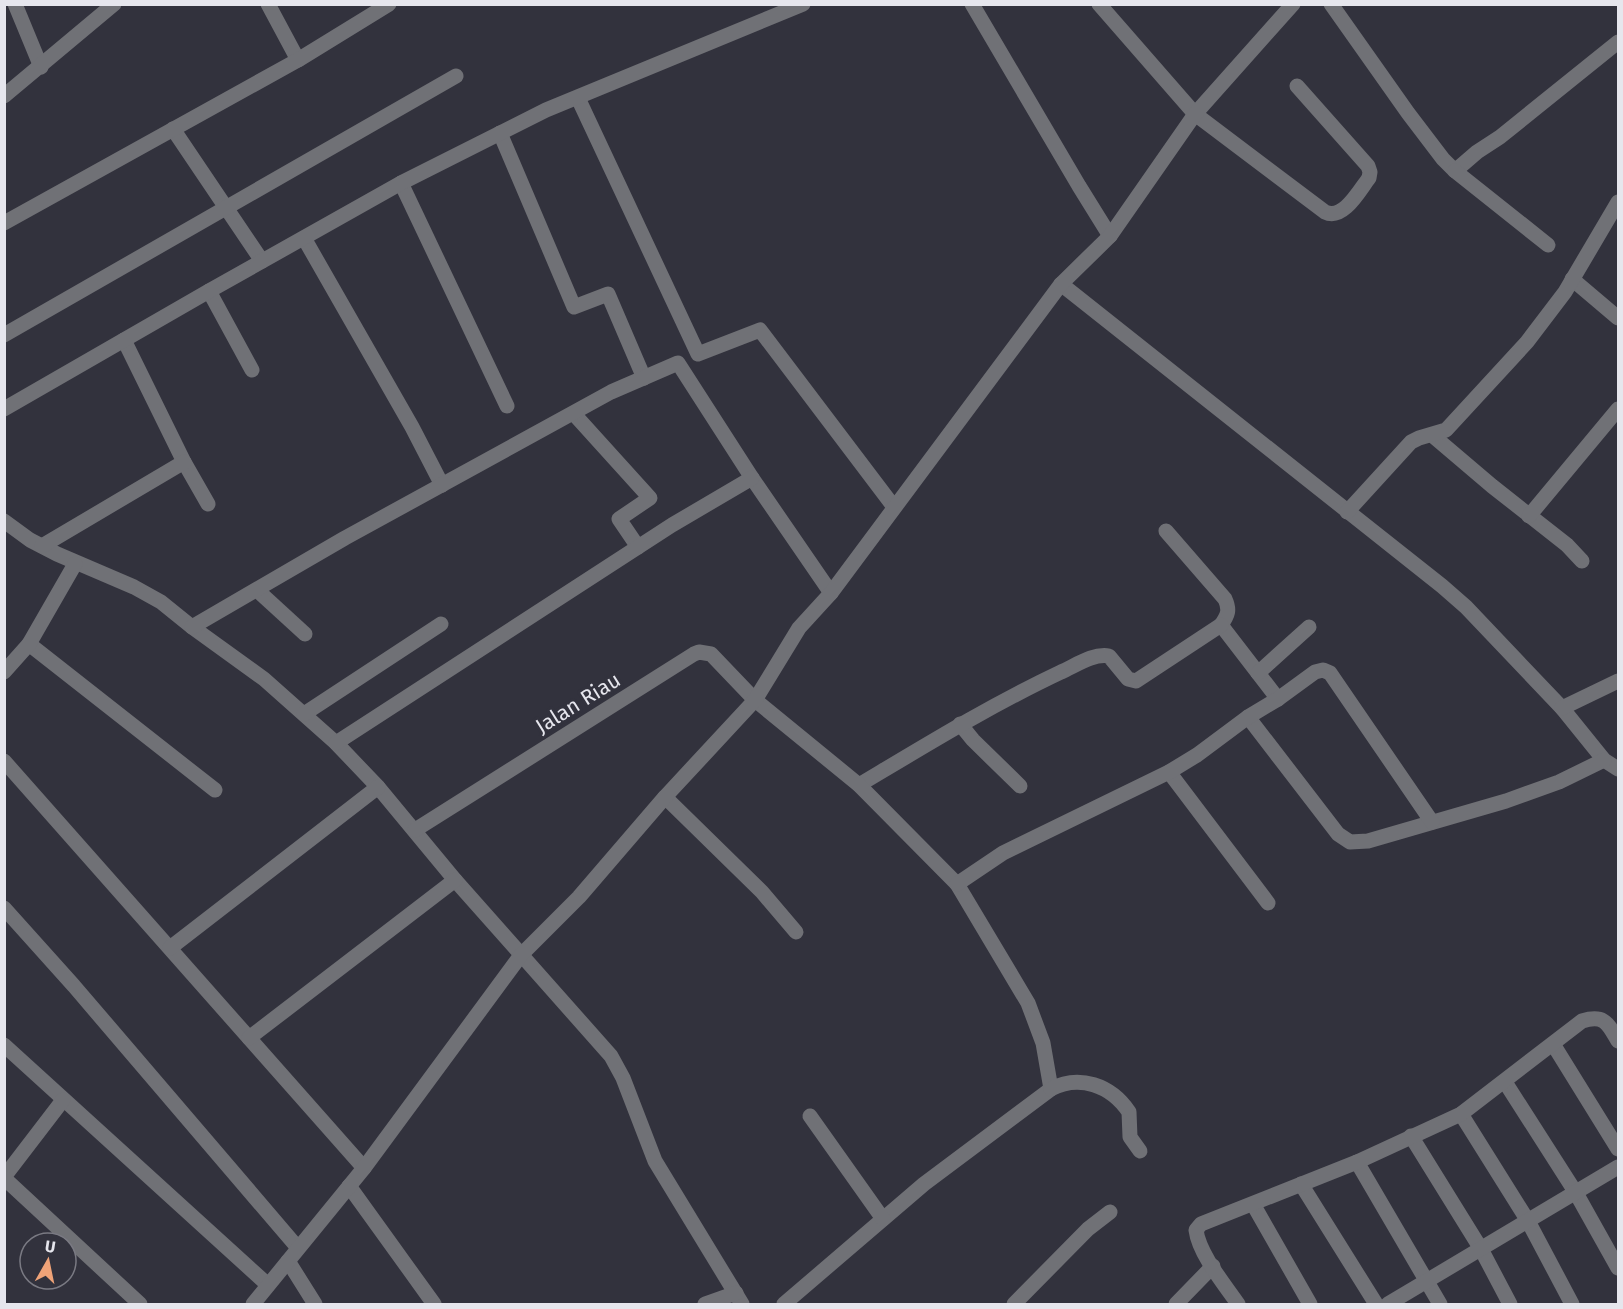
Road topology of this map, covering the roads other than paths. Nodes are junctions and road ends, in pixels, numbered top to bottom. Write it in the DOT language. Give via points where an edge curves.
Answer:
graph roads {
  1 [pos="15,4"];
  2 [pos="114,4"];
  3 [pos="268,4"];
  4 [pos="388,4"];
  5 [pos="972,4"];
  6 [pos="1099,4"];
  7 [pos="1293,4"];
  8 [pos="1331,4"];
  9 [pos="796,6"];
  10 [pos="1618,42"];
  11 [pos="298,60"];
  12 [pos="40,67"];
  13 [pos="456,76"];
  14 [pos="1297,86"];
  15 [pos="4,96"];
  16 [pos="578,98"];
  17 [pos="1195,114"];
  18 [pos="173,129"];
  19 [pos="500,133"];
  20 [pos="1455,171"];
  21 [pos="401,183"];
  22 [pos="1618,202"];
  23 [pos="226,209"];
  24 [pos="4,224"];
  25 [pos="1110,236"];
  26 [pos="304,238"];
  27 [pos="1548,245"];
  28 [pos="262,261"];
  29 [pos="1572,279"];
  30 [pos="1061,284"];
  31 [pos="208,291"];
  32 [pos="1618,318"];
  33 [pos="6,332"];
  34 [pos="124,340"];
  35 [pos="698,354"];
  36 [pos="678,363"];
  37 [pos="252,370"];
  38 [pos="644,378"];
  39 [pos="507,406"];
  40 [pos="4,409"];
  41 [pos="1618,409"];
  42 [pos="574,414"];
  43 [pos="1432,435"];
  44 [pos="184,462"];
  45 [pos="752,478"];
  46 [pos="442,485"];
  47 [pos="208,504"];
  48 [pos="894,507"];
  49 [pos="1347,512"];
  50 [pos="1529,516"];
  51 [pos="4,521"];
  52 [pos="1166,531"];
  53 [pos="42,546"];
  54 [pos="638,547"];
  55 [pos="1582,561"];
  56 [pos="75,564"];
  57 [pos="257,590"];
  58 [pos="831,593"];
  59 [pos="441,624"];
  60 [pos="1221,625"];
  61 [pos="192,627"];
  62 [pos="1310,627"];
  63 [pos="305,634"];
  64 [pos="29,644"];
  65 [pos="5,672"];
  66 [pos="1258,674"];
  67 [pos="1618,681"];
  68 [pos="1278,699"];
  69 [pos="755,700"];
  70 [pos="1562,708"];
  71 [pos="304,714"];
  72 [pos="1248,717"];
  73 [pos="960,724"];
  74 [pos="336,743"];
  75 [pos="1604,760"];
  76 [pos="4,761"];
  77 [pos="1618,769"];
  78 [pos="1169,772"];
  79 [pos="860,785"];
  80 [pos="1020,786"];
  81 [pos="378,787"];
  82 [pos="215,790"];
  83 [pos="665,797"];
  84 [pos="1432,822"];
  85 [pos="415,830"];
  86 [pos="455,880"];
  87 [pos="957,884"];
  88 [pos="1268,903"];
  89 [pos="4,908"];
  90 [pos="796,932"];
  91 [pos="170,948"];
  92 [pos="520,955"];
  93 [pos="249,1038"];
  94 [pos="1618,1041"];
  95 [pos="1553,1044"];
  96 [pos="4,1045"];
  97 [pos="1505,1082"];
  98 [pos="1051,1089"];
  99 [pos="63,1100"];
  100 [pos="1461,1114"];
  101 [pos="810,1116"];
  102 [pos="1411,1136"];
  103 [pos="1618,1149"];
  104 [pos="1140,1151"];
  105 [pos="1357,1162"];
  106 [pos="1618,1167"];
  107 [pos="364,1168"];
  108 [pos="4,1178"];
  109 [pos="1301,1184"];
  110 [pos="349,1186"];
  111 [pos="1576,1193"];
  112 [pos="1253,1204"];
  113 [pos="1110,1212"];
  114 [pos="883,1219"];
  115 [pos="1528,1221"];
  116 [pos="298,1248"];
  117 [pos="1481,1249"];
  118 [pos="288,1261"];
  119 [pos="1213,1266"];
  120 [pos="1618,1269"];
  121 [pos="1428,1281"];
  122 [pos="268,1285"];
  123 [pos="739,1299"];
  124 [pos="140,1305"];
  125 [pos="253,1305"];
  126 [pos="315,1305"];
  127 [pos="434,1305"];
  128 [pos="705,1305"];
  129 [pos="784,1305"];
  130 [pos="1014,1305"];
  131 [pos="1176,1305"];
  132 [pos="1238,1305"];
  133 [pos="1310,1305"];
  134 [pos="1377,1305"];
  135 [pos="1388,1305"];
  136 [pos="1440,1305"];
  137 [pos="1510,1305"];
  138 [pos="1572,1305"];
  1 -- 12 [label="street"];
  2 -- 12 [label="street"];
  3 -- 11 [label="street"];
  4 -- 11 [label="street"];
  5 -- 25 [label="street"];
  6 -- 17 [label="street"];
  7 -- 17 [label="street"];
  8 -- 20 [label="street" via="1408,113"];
  9 -- 16 [label="street"];
  10 -- 20 [label="street"];
  11 -- 18 [label="street"];
  12 -- 15 [label="street"];
  13 -- 23 [label="street"];
  14 -- 17 [label="street" via="1370,171 1369,178 1337,214 1324,212"];
  16 -- 19 [label="street"];
  16 -- 35 [label="street"];
  17 -- 25 [label="street"];
  18 -- 23 [label="street"];
  18 -- 24 [label="street"];
  19 -- 21 [label="street"];
  19 -- 38 [label="street" via="574,307 608,294"];
  20 -- 27 [label="street"];
  21 -- 26 [label="street"];
  21 -- 39 [label="street"];
  22 -- 29 [label="street"];
  23 -- 28 [label="street"];
  23 -- 33 [label="street"];
  25 -- 30 [label="street"];
  26 -- 28 [label="street"];
  26 -- 46 [label="street"];
  28 -- 31 [label="street"];
  29 -- 32 [label="street"];
  29 -- 43 [label="street" via="1547,318 1519,350 1446,430"];
  30 -- 48 [label="street"];
  30 -- 49 [label="street"];
  31 -- 34 [label="street"];
  31 -- 37 [label="street"];
  34 -- 40 [label="street"];
  34 -- 44 [label="street"];
  35 -- 36 [label="street"];
  35 -- 48 [label="street" via="760,330"];
  36 -- 38 [label="street"];
  36 -- 45 [label="street"];
  38 -- 42 [label="street"];
  41 -- 50 [label="street"];
  42 -- 46 [label="street"];
  42 -- 54 [label="street" via="650,498 619,519"];
  43 -- 49 [label="street" via="1411,442"];
  43 -- 50 [label="street"];
  44 -- 47 [label="street"];
  44 -- 53 [label="street"];
  45 -- 54 [label="street"];
  45 -- 58 [label="street"];
  46 -- 57 [label="street"];
  48 -- 58 [label="street"];
  49 -- 70 [label="street" via="1466,607"];
  50 -- 55 [label="street"];
  51 -- 53 [label="street"];
  52 -- 60 [label="street" via="1225,599 1228,613"];
  53 -- 56 [label="street"];
  54 -- 74 [label="street"];
  56 -- 61 [label="street" via="135,587"];
  56 -- 64 [label="street"];
  57 -- 61 [label="street"];
  57 -- 63 [label="street"];
  58 -- 69 [label="street" via="799,628"];
  59 -- 71 [label="street"];
  60 -- 66 [label="street"];
  60 -- 73 [label="street" via="1140,680 1128,679 1111,658 1101,655"];
  61 -- 71 [label="street" via="264,679"];
  62 -- 66 [label="street"];
  64 -- 65 [label="street"];
  64 -- 82 [label="street"];
  66 -- 68 [label="street"];
  67 -- 70 [label="street"];
  68 -- 72 [label="street"];
  68 -- 84 [label="street" via="1315,672 1330,673"];
  69 -- 79 [label="street, Jalan Riau"];
  69 -- 83 [label="street"];
  69 -- 85 [label="street, Jalan Riau" via="711,654 699,652"];
  70 -- 75 [label="street"];
  71 -- 74 [label="street"];
  72 -- 78 [label="street"];
  72 -- 84 [label="street" via="1344,839 1368,841"];
  73 -- 79 [label="street"];
  73 -- 80 [label="street"];
  74 -- 81 [label="street"];
  75 -- 77 [label="street"];
  75 -- 84 [label="street" via="1538,790"];
  76 -- 91 [label="street"];
  78 -- 87 [label="street" via="1003,853"];
  78 -- 88 [label="street"];
  79 -- 87 [label="street, Jalan Riau"];
  81 -- 85 [label="street"];
  81 -- 91 [label="street"];
  83 -- 90 [label="street" via="762,892"];
  83 -- 92 [label="street" via="585,890"];
  85 -- 86 [label="street"];
  86 -- 92 [label="street"];
  86 -- 93 [label="street"];
  87 -- 98 [label="street, Jalan Riau" via="1028,1003 1043,1043"];
  89 -- 116 [label="street"];
  91 -- 93 [label="street"];
  92 -- 107 [label="street"];
  92 -- 123 [label="street" via="611,1056 655,1161"];
  93 -- 107 [label="street"];
  94 -- 95 [label="street" via="1606,1022 1592,1018 1582,1021"];
  95 -- 97 [label="street"];
  95 -- 103 [label="street"];
  96 -- 99 [label="street"];
  97 -- 100 [label="street"];
  97 -- 111 [label="street"];
  98 -- 104 [label="street" via="1077,1081 1092,1084 1110,1095 1128,1109 1130,1137"];
  98 -- 114 [label="street"];
  99 -- 108 [label="street"];
  99 -- 122 [label="street"];
  100 -- 102 [label="street"];
  100 -- 115 [label="street"];
  101 -- 114 [label="street"];
  102 -- 105 [label="street"];
  102 -- 117 [label="street"];
  105 -- 109 [label="street"];
  105 -- 121 [label="street"];
  106 -- 111 [label="street"];
  107 -- 110 [label="street"];
  108 -- 124 [label="street"];
  109 -- 112 [label="street"];
  109 -- 134 [label="street"];
  110 -- 116 [label="street"];
  110 -- 127 [label="street"];
  111 -- 115 [label="street"];
  111 -- 120 [label="street"];
  112 -- 119 [label="street" via="1201,1224 1196,1230"];
  112 -- 133 [label="street"];
  113 -- 130 [label="street" via="1088,1229"];
  114 -- 129 [label="street"];
  115 -- 117 [label="street"];
  115 -- 138 [label="street"];
  116 -- 118 [label="street"];
  117 -- 121 [label="street"];
  117 -- 137 [label="street"];
  118 -- 122 [label="street"];
  118 -- 126 [label="street"];
  119 -- 131 [label="street"];
  119 -- 132 [label="street"];
  121 -- 135 [label="street"];
  121 -- 136 [label="street"];
  122 -- 125 [label="street"];
  123 -- 128 [label="street"];
}
